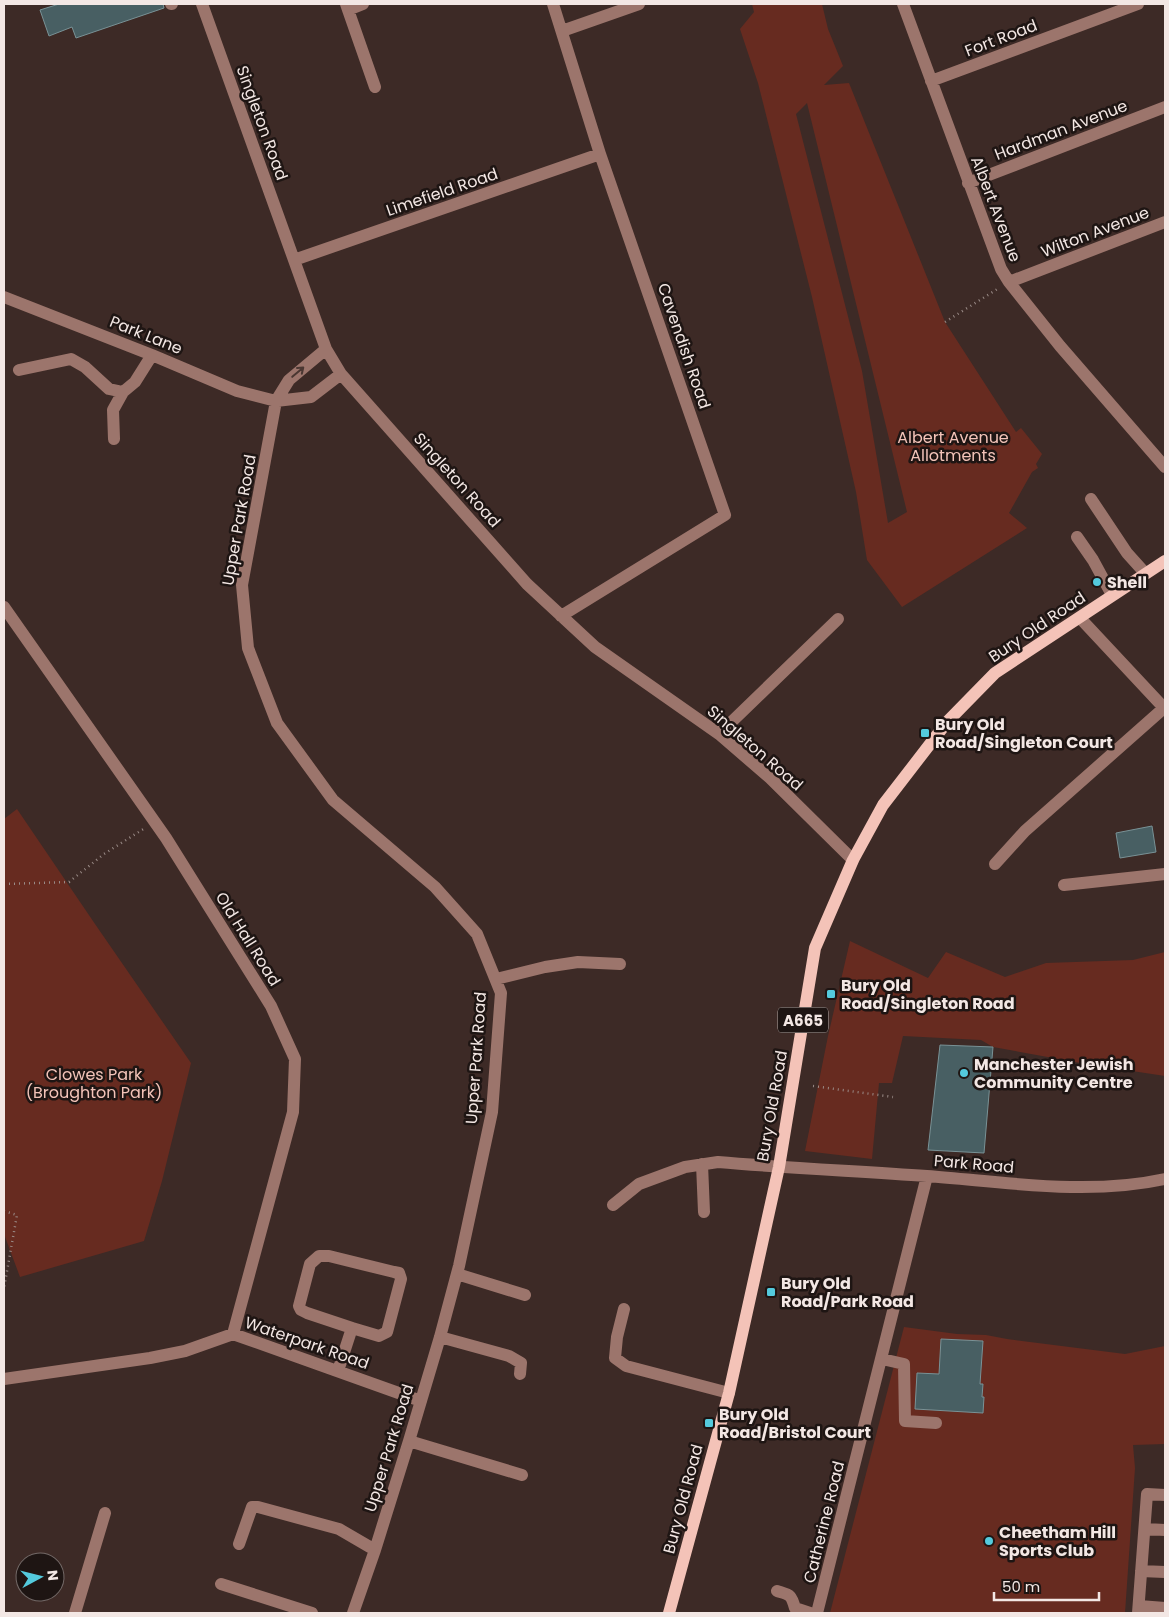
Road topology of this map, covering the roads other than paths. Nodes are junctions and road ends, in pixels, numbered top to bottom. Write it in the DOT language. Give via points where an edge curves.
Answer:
graph roads {
  1 [pos="202,4"];
  2 [pos="363,4"];
  3 [pos="553,4"];
  4 [pos="639,4"];
  5 [pos="903,4"];
  6 [pos="1138,4"];
  7 [pos="347,7"];
  8 [pos="562,31"];
  9 [pos="931,81"];
  10 [pos="375,87"];
  11 [pos="1165,107"];
  12 [pos="600,154"];
  13 [pos="968,183"];
  14 [pos="1165,222"];
  15 [pos="294,260"];
  16 [pos="1009,282"];
  17 [pos="4,297"];
  18 [pos="326,349"];
  19 [pos="152,354"];
  20 [pos="19,370"];
  21 [pos="341,374"];
  22 [pos="123,392"];
  23 [pos="276,401"];
  24 [pos="114,439"];
  25 [pos="1165,467"];
  26 [pos="1091,500"];
  27 [pos="1077,537"];
  28 [pos="1165,561"];
  29 [pos="1145,573"];
  30 [pos="1112,596"];
  31 [pos="4,607"];
  32 [pos="561,616"];
  33 [pos="1080,618"];
  34 [pos="838,619"];
  35 [pos="1165,708"];
  36 [pos="719,734"];
  37 [pos="853,860"];
  38 [pos="995,864"];
  39 [pos="1165,874"];
  40 [pos="1064,884"];
  41 [pos="620,964"];
  42 [pos="496,978"];
  43 [pos="702,1164"];
  44 [pos="779,1167"];
  45 [pos="927,1176"];
  46 [pos="1165,1179"];
  47 [pos="613,1206"];
  48 [pos="704,1212"];
  49 [pos="457,1274"];
  50 [pos="525,1295"];
  51 [pos="624,1309"];
  52 [pos="352,1328"];
  53 [pos="233,1334"];
  54 [pos="440,1337"];
  55 [pos="882,1358"];
  56 [pos="338,1371"];
  57 [pos="520,1374"];
  58 [pos="4,1379"];
  59 [pos="729,1393"];
  60 [pos="420,1401"];
  61 [pos="936,1423"];
  62 [pos="409,1441"];
  63 [pos="522,1475"];
  64 [pos="1165,1495"];
  65 [pos="105,1513"];
  66 [pos="1144,1529"];
  67 [pos="1165,1530"];
  68 [pos="240,1544"];
  69 [pos="375,1550"];
  70 [pos="1141,1571"];
  71 [pos="1165,1572"];
  72 [pos="221,1584"];
  73 [pos="777,1591"];
  74 [pos="1165,1608"];
  75 [pos="1138,1610"];
  76 [pos="75,1613"];
  77 [pos="312,1613"];
  78 [pos="353,1613"];
  79 [pos="669,1613"];
  80 [pos="810,1613"];
  81 [pos="817,1613"];
  1 -- 15 [label="street, Singleton Road"];
  2 -- 7 [label="street"];
  3 -- 8 [label="street, Cavendish Road"];
  4 -- 8 [label="street"];
  5 -- 9 [label="street, Albert Avenue"];
  6 -- 9 [label="street, Fort Road"];
  7 -- 10 [label="street"];
  8 -- 12 [label="street, Cavendish Road"];
  9 -- 13 [label="street, Albert Avenue"];
  11 -- 13 [label="street, Hardman Avenue"];
  12 -- 15 [label="street, Limefield Road"];
  12 -- 32 [label="street, Cavendish Road" via="725,515"];
  13 -- 16 [label="street, Albert Avenue"];
  14 -- 16 [label="street, Wilton Avenue"];
  15 -- 18 [label="street, Singleton Road"];
  16 -- 25 [label="street, Albert Avenue"];
  17 -- 19 [label="street, Park Lane"];
  18 -- 21 [label="street, Singleton Road"];
  23 -- 18 [label="street, Upper Park Road, one-way" via="289,380"];
  19 -- 22 [label="street" via="135,382"];
  19 -- 23 [label="street, Park Lane" via="238,391"];
  20 -- 22 [label="street" via="71,359 109,390"];
  21 -- 23 [label="street" via="310,397"];
  21 -- 32 [label="street, Singleton Road" via="527,584"];
  22 -- 24 [label="street" via="113,410"];
  23 -- 42 [label="street, Upper Park Road" via="242,585 248,648 277,723 333,800 436,888 477,934"];
  26 -- 29 [label="street" via="1127,553"];
  27 -- 30 [label="street"];
  28 -- 29 [label="main road, Bury Old Road / A665"];
  29 -- 30 [label="main road, Bury Old Road / A665"];
  30 -- 33 [label="main road, Bury Old Road / A665"];
  31 -- 53 [label="street, Old Hall Road" via="155,822 271,1006 295,1059 293,1112"];
  32 -- 36 [label="street, Singleton Road" via="595,648"];
  33 -- 35 [label="street"];
  33 -- 37 [label="main road, Bury Old Road / A665" via="995,673 947,722 883,805"];
  34 -- 36 [label="street"];
  35 -- 38 [label="street" via="1025,832"];
  36 -- 37 [label="street, Singleton Road" via="770,778"];
  37 -- 44 [label="main road, Bury Old Road / A665" via="815,948"];
  39 -- 40 [label="street"];
  41 -- 42 [label="street" via="578,962"];
  42 -- 49 [label="street, Upper Park Road" via="501,993 492,1112"];
  43 -- 44 [label="street, Park Road" via="718,1162"];
  43 -- 47 [label="street, Park Road" via="685,1166 639,1184"];
  43 -- 48 [label="street"];
  44 -- 45 [label="street, Park Road"];
  44 -- 59 [label="main road, Bury Old Road / A665"];
  45 -- 46 [label="street, Park Road" via="1050,1186 1102,1186"];
  45 -- 55 [label="street, Catherine Road"];
  49 -- 50 [label="street"];
  49 -- 54 [label="street, Upper Park Road"];
  51 -- 59 [label="street" via="615,1358 626,1366"];
  52 -- 52 [label="street" via="379,1336 385,1334 401,1284 400,1276 319,1256 310,1264 299,1306 307,1314"];
  52 -- 56 [label="street"];
  53 -- 56 [label="street, Waterpark Road"];
  53 -- 58 [label="street, Waterpark Road" via="185,1351"];
  54 -- 57 [label="street" via="509,1356 521,1363"];
  54 -- 60 [label="street, Upper Park Road"];
  55 -- 61 [label="street" via="904,1364 906,1420"];
  55 -- 81 [label="street, Catherine Road"];
  56 -- 60 [label="street, Waterpark Road"];
  59 -- 79 [label="main road, Bury Old Road / A665"];
  60 -- 62 [label="street, Upper Park Road"];
  62 -- 63 [label="street"];
  62 -- 69 [label="street, Upper Park Road"];
  64 -- 66 [label="street" via="1147,1494"];
  65 -- 76 [label="street"];
  66 -- 67 [label="street"];
  66 -- 70 [label="street"];
  68 -- 69 [label="street" via="252,1508 258,1507 339,1529"];
  69 -- 78 [label="street, Upper Park Road"];
  70 -- 71 [label="street"];
  70 -- 75 [label="street"];
  72 -- 77 [label="street"];
  73 -- 80 [label="street" via="789,1594 795,1608"];
  74 -- 75 [label="street"];
}
